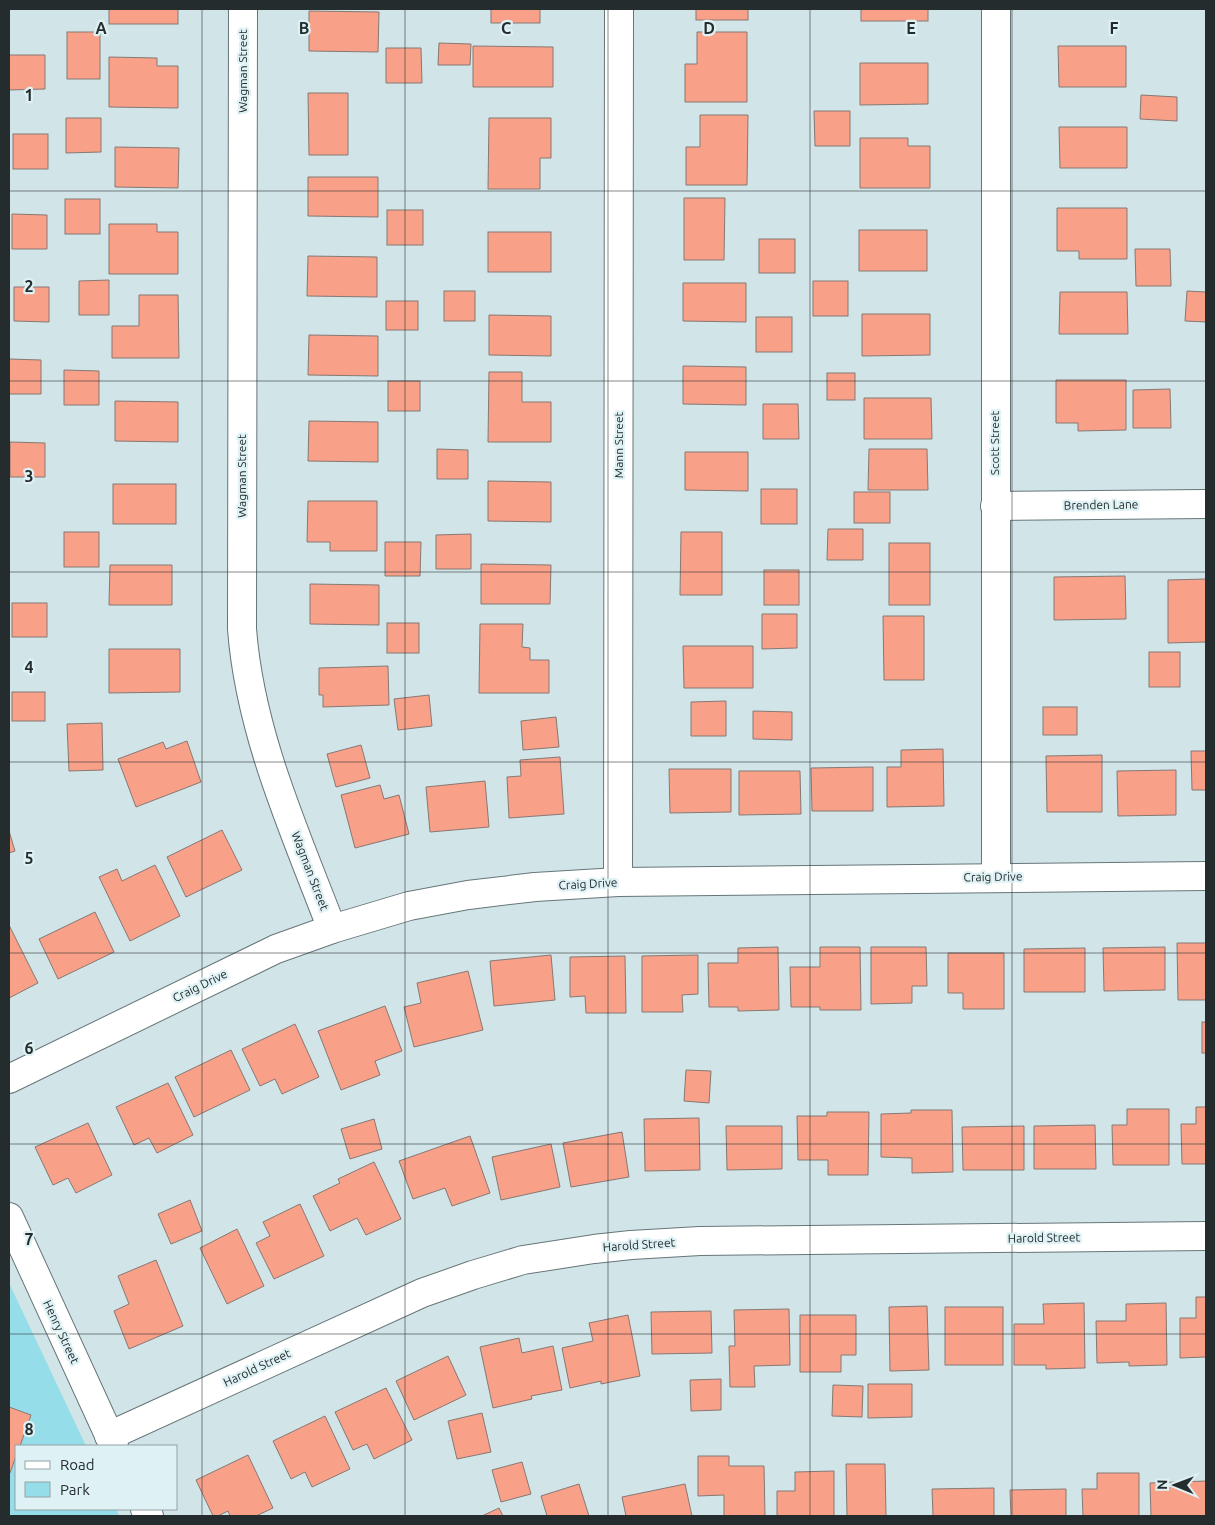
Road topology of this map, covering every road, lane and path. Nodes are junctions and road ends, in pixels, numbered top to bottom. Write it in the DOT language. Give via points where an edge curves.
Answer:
graph roads {
  1 [pos="243,9"];
  2 [pos="620,9"];
  3 [pos="996,9"];
  4 [pos="1206,504"];
  5 [pos="995,506"];
  6 [pos="1206,876"];
  7 [pos="996,877"];
  8 [pos="618,882"];
  9 [pos="332,929"];
  10 [pos="9,1079"];
  11 [pos="9,1217"];
  12 [pos="1206,1236"];
  13 [pos="111,1441"];
  1 -- 9 [label="street, Wagman Street" via="244,660 255,712 274,774"];
  2 -- 8 [label="street, Mann Street"];
  3 -- 5 [label="street, Scott Street"];
  4 -- 5 [label="street, Brenden Lane"];
  5 -- 7 [label="street, Scott Street"];
  6 -- 7 [label="street, Craig Drive"];
  7 -- 8 [label="street, Craig Drive"];
  8 -- 9 [label="street, Craig Drive" via="535,887 460,897 409,906"];
  9 -- 10 [label="street, Craig Drive" via="276,949"];
  11 -- 13 [label="street, Henry Street"];
  12 -- 13 [label="street, Harold Street" via="700,1241 631,1245 523,1260 422,1292"];
}
